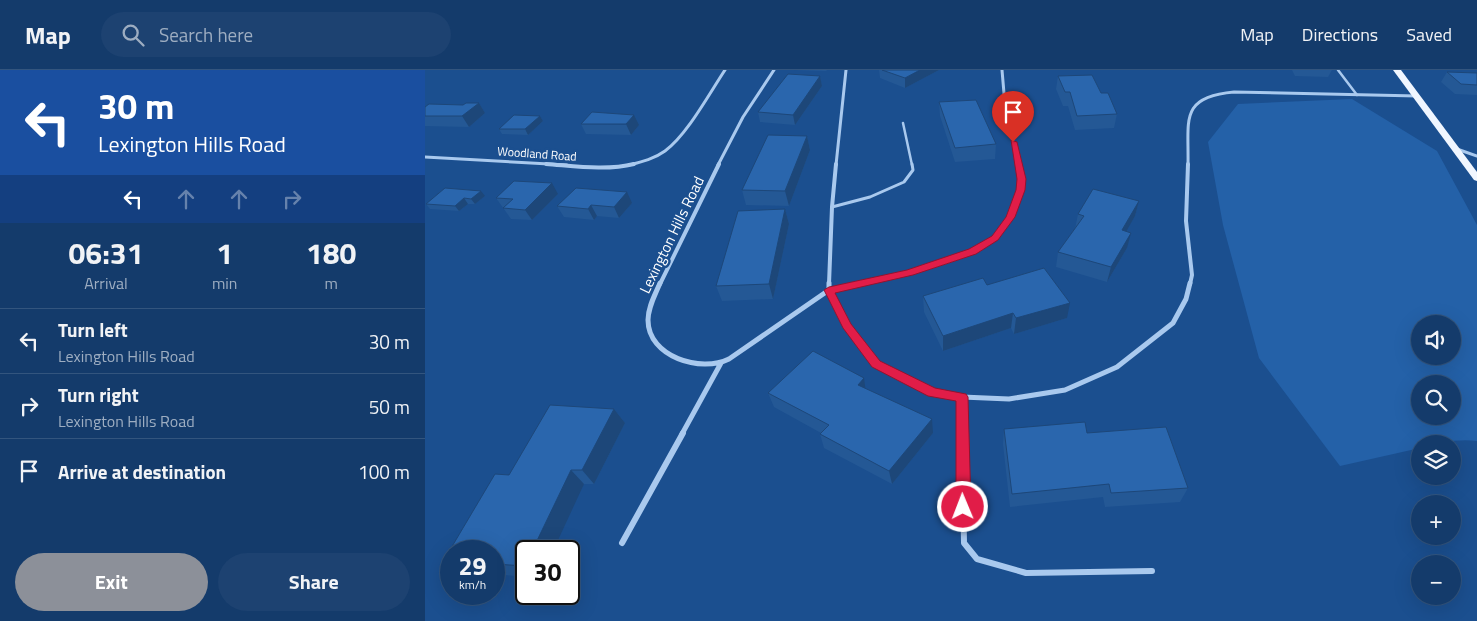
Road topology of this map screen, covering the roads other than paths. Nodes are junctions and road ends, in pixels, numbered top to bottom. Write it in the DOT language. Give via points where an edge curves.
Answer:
graph roads {
  1 [pos="725,70"];
  2 [pos="774,70"];
  3 [pos="1002,70"];
  4 [pos="1338,70"];
  5 [pos="1397,70"];
  6 [pos="847,71"];
  7 [pos="1357,95"];
  8 [pos="1417,96"];
  9 [pos="903,123"];
  10 [pos="1457,149"];
  11 [pos="1477,156"];
  12 [pos="425,157"];
  13 [pos="1477,178"];
  14 [pos="832,206"];
  15 [pos="829,290"];
  16 [pos="721,363"];
  17 [pos="962,397"];
  18 [pos="622,543"];
  19 [pos="1152,571"];
  1 -- 12 [label="street, Woodland Road" via="682,133 665,151 647,161 622,167 594,167"];
  2 -- 16 [label="street, Lexington Hills Road" via="743,117 651,304 648,321 655,343 673,357 700,364"];
  3 -- 15 [label="street" via="1005,105 1021,190 1010,217 995,238 973,252 909,273"];
  4 -- 7 [label="lane"];
  5 -- 8 [label="main road"];
  6 -- 14 [label="street"];
  7 -- 8 [label="street"];
  7 -- 17 [label="street" via="1235,92 1214,94 1198,101 1189,117 1186,221 1191,275 1186,299 1173,323 1117,367 1065,390 1009,399"];
  8 -- 10 [label="main road"];
  9 -- 14 [label="lane" via="913,170 904,182 871,197"];
  10 -- 11 [label="street"];
  10 -- 13 [label="main road"];
  14 -- 15 [label="street"];
  15 -- 16 [label="street"];
  15 -- 17 [label="street" via="847,326 876,364 932,393"];
  16 -- 18 [label="street"];
  17 -- 19 [label="street" via="964,543 977,559 1026,573"];
}
